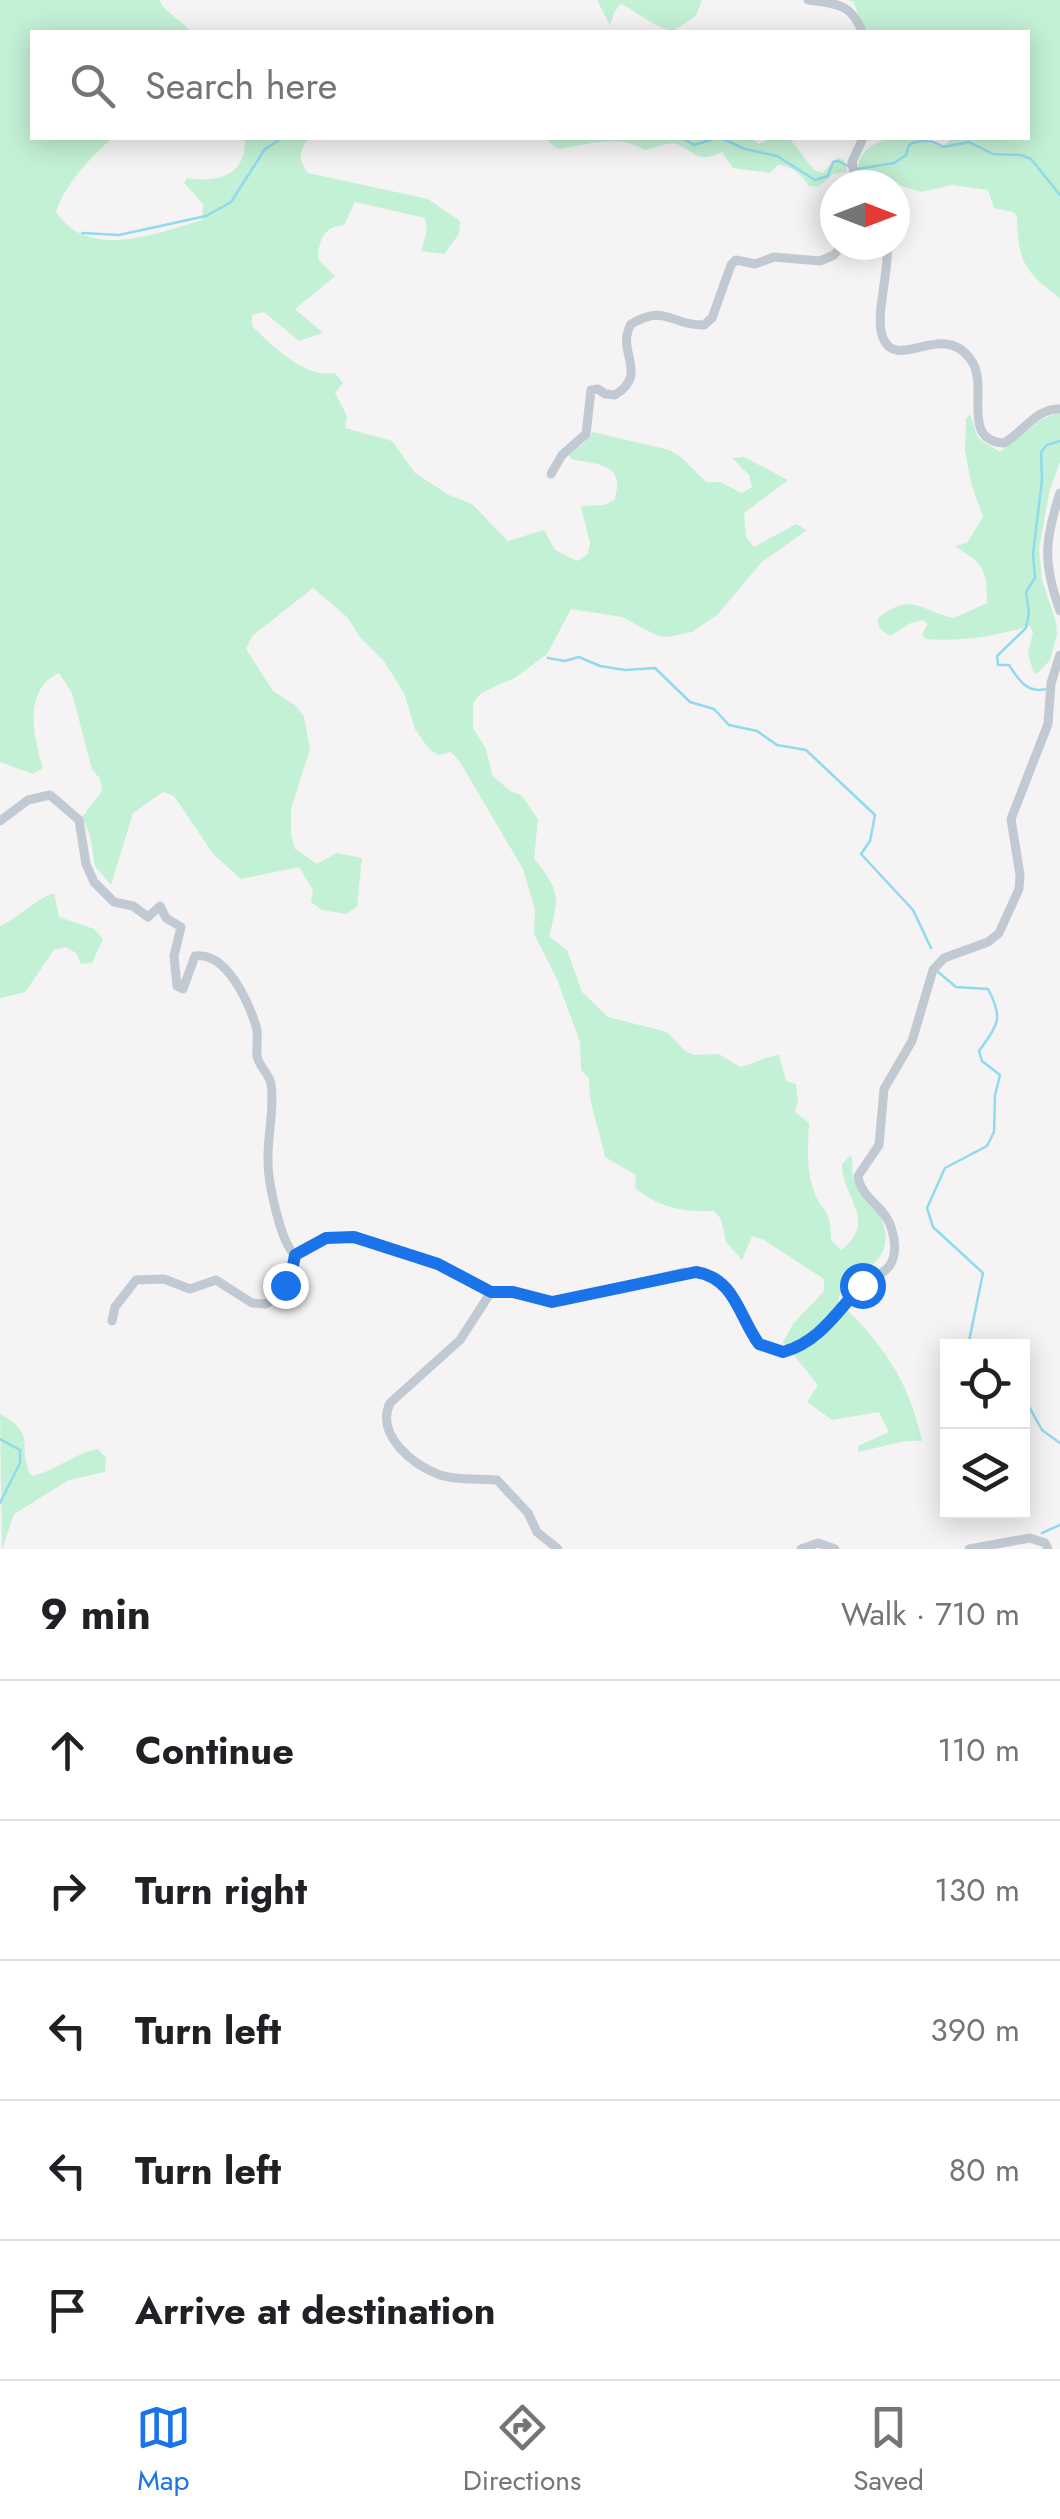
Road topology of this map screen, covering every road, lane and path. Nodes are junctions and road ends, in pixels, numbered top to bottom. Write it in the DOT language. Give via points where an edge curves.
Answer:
graph roads {
  1 [pos="808,0"];
  2 [pos="861,30"];
  3 [pos="863,140"];
  4 [pos="853,170"];
  5 [pos="820,260"];
  6 [pos="887,260"];
  7 [pos="1060,409"];
  8 [pos="550,474"];
  9 [pos="1060,493"];
  10 [pos="1060,611"];
  11 [pos="1060,654"];
  12 [pos="0,820"];
  13 [pos="295,1255"];
  14 [pos="491,1292"];
  15 [pos="112,1321"];
  16 [pos="558,1549"];
  17 [pos="801,1549"];
  18 [pos="835,1549"];
  19 [pos="969,1549"];
  20 [pos="1048,1549"];
  1 -- 2 [label="street" via="842,4"];
  3 -- 4 [label="street"];
  5 -- 8 [label="street" via="736,260 704,325 660,313 631,324 630,382 615,395 591,390 586,434"];
  6 -- 7 [label="street" via="882,337 898,351 939,342 959,347 978,373 980,433 1004,443 1041,414"];
  9 -- 10 [label="street" via="1046,557"];
  11 -- 14 [label="street" via="1048,724 1012,819 1019,889 999,933 932,970 912,1041 884,1089 878,1145 858,1176 892,1229 890,1266 859,1287 822,1329 783,1352 759,1344 729,1290 707,1274 684,1272 565,1301"];
  12 -- 13 [label="street" via="28,800 50,795 79,820 86,864 104,894 148,916 160,906 180,927 174,956 178,986 183,988 198,955 212,958 232,978 257,1028 257,1056 271,1084 268,1164 284,1240"];
  13 -- 14 [label="street" via="326,1238 354,1237 438,1264"];
  13 -- 15 [label="street" via="285,1285 266,1304 252,1303 216,1280 190,1289 164,1279 136,1280"];
  14 -- 16 [label="street" via="460,1340 390,1403 386,1424 416,1462 442,1476 501,1482"];
  17 -- 18 [label="street" via="818,1543"];
  19 -- 20 [label="street" via="1030,1538"];
}
